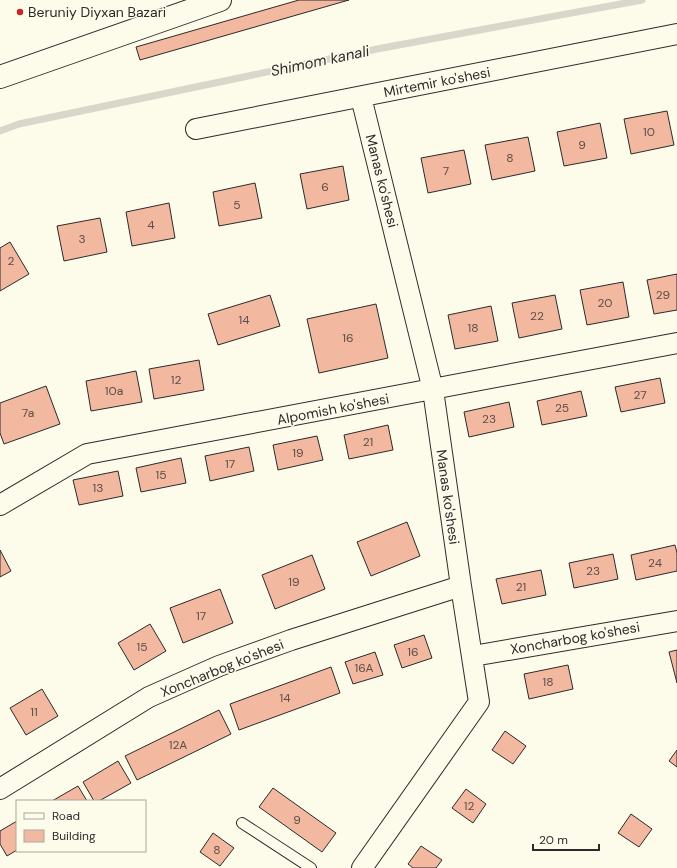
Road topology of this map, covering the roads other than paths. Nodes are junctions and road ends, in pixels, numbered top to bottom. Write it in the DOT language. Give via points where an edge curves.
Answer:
graph roads {
  1 [pos="220,0"];
  2 [pos="677,34"];
  3 [pos="0,77"];
  4 [pos="361,97"];
  5 [pos="196,129"];
  6 [pos="677,343"];
  7 [pos="433,390"];
  8 [pos="0,505"];
  9 [pos="461,586"];
  10 [pos="677,620"];
  11 [pos="472,656"];
  12 [pos="0,789"];
  13 [pos="242,823"];
  14 [pos="311,868"];
  15 [pos="362,868"];
  1 -- 3 [label="main road"];
  2 -- 4 [label="street, Mirtemir ko'shesi"];
  4 -- 5 [label="street, Mirtemir ko'shesi"];
  4 -- 7 [label="street, Manas ko'shesi"];
  6 -- 7 [label="street, Alpomish ko'shesi"];
  7 -- 8 [label="street, Alpomish ko'shesi" via="87,454"];
  7 -- 9 [label="street, Manas ko'shesi"];
  9 -- 11 [label="street, Manas ko'shesi"];
  9 -- 12 [label="street, Xoncharbog ko'shesi" via="320,630 218,666 149,698"];
  10 -- 11 [label="street, Xoncharbog ko'shesi"];
  11 -- 15 [label="street, Manas ko'shesi" via="479,702"];
  13 -- 14 [label="lane"];
}
